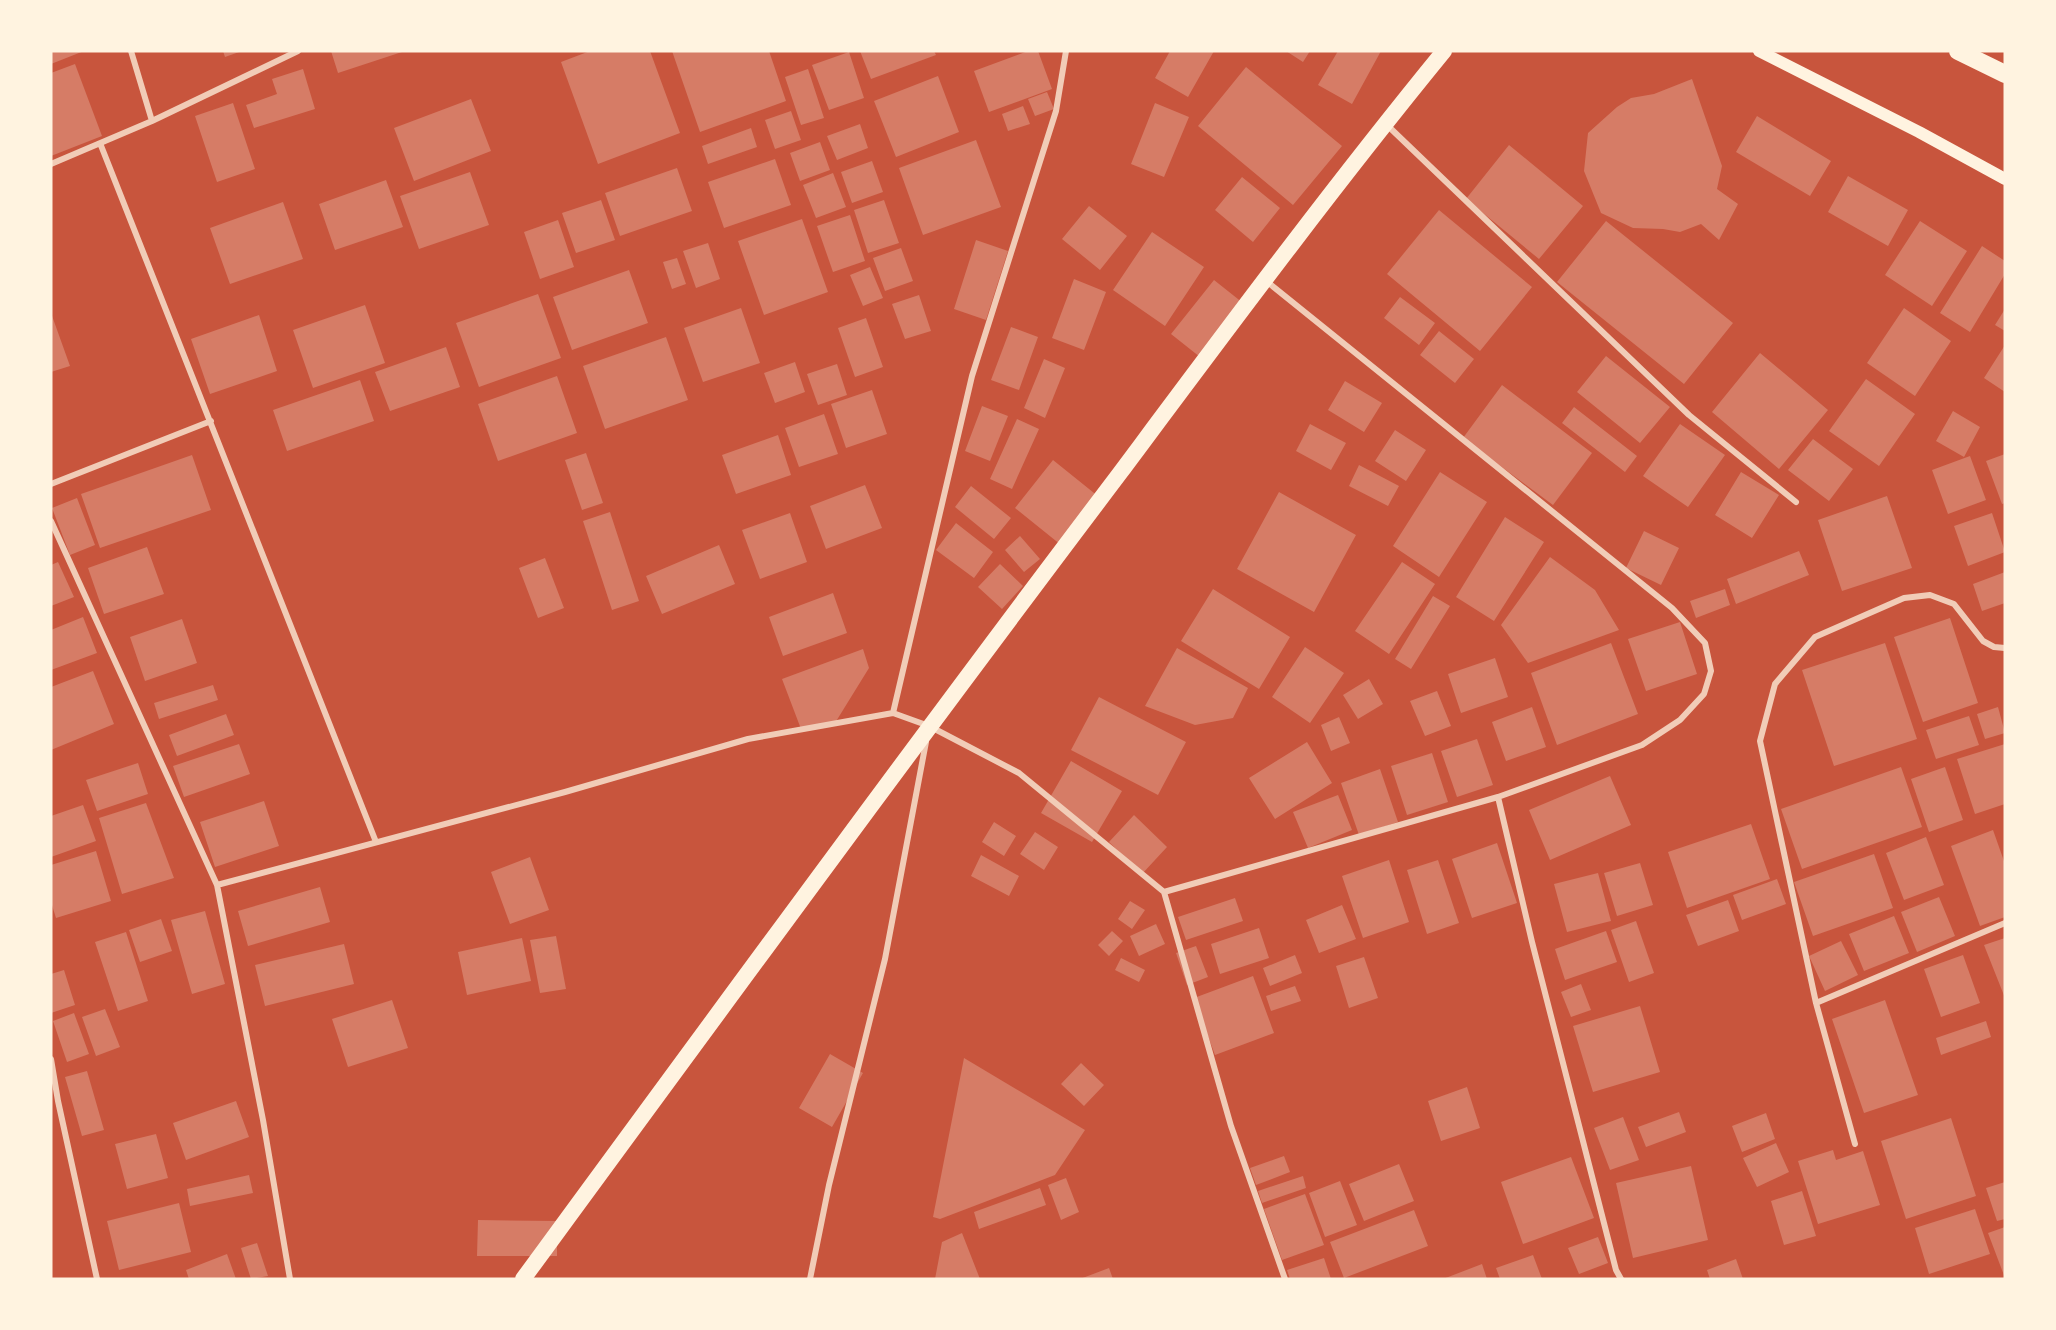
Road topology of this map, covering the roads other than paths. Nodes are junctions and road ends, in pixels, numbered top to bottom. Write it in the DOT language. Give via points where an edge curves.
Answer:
graph roads {
  1 [pos="131,51"];
  2 [pos="297,51"];
  3 [pos="1066,51"];
  4 [pos="1444,51"];
  5 [pos="1759,51"];
  6 [pos="1958,51"];
  7 [pos="2005,74"];
  8 [pos="152,121"];
  9 [pos="1385,123"];
  10 [pos="100,143"];
  11 [pos="51,164"];
  12 [pos="2005,179"];
  13 [pos="1265,280"];
  14 [pos="211,421"];
  15 [pos="51,484"];
  16 [pos="1796,502"];
  17 [pos="51,521"];
  18 [pos="2005,648"];
  19 [pos="893,713"];
  20 [pos="929,726"];
  21 [pos="1498,797"];
  22 [pos="376,842"];
  23 [pos="217,885"];
  24 [pos="1164,892"];
  25 [pos="2005,923"];
  26 [pos="1816,1003"];
  27 [pos="51,1059"];
  28 [pos="1854,1144"];
  29 [pos="97,1279"];
  30 [pos="290,1279"];
  31 [pos="523,1279"];
  32 [pos="810,1279"];
  33 [pos="1285,1279"];
  34 [pos="1620,1279"];
  1 -- 8 [label="street"];
  2 -- 8 [label="street"];
  3 -- 19 [label="street" via="1056,111 972,376"];
  4 -- 9 [label="highway"];
  5 -- 12 [label="main road"];
  6 -- 7 [label="highway"];
  8 -- 10 [label="street"];
  9 -- 13 [label="highway"];
  9 -- 16 [label="street" via="1689,415"];
  10 -- 11 [label="street"];
  10 -- 14 [label="street"];
  13 -- 20 [label="highway"];
  13 -- 21 [label="street" via="1672,609 1706,643 1711,671 1704,694 1680,720 1642,745"];
  14 -- 15 [label="street"];
  14 -- 22 [label="street"];
  17 -- 23 [label="street"];
  18 -- 26 [label="street" via="1983,641 1954,604 1930,595 1904,598 1815,637 1775,684 1760,741"];
  19 -- 20 [label="street"];
  19 -- 22 [label="street" via="748,740"];
  20 -- 24 [label="street" via="1019,773"];
  20 -- 31 [label="highway"];
  20 -- 32 [label="street" via="885,960 829,1185"];
  21 -- 24 [label="street"];
  21 -- 34 [label="street"];
  22 -- 23 [label="street"];
  23 -- 30 [label="street"];
  24 -- 33 [label="street" via="1231,1126"];
  25 -- 26 [label="street"];
  26 -- 28 [label="street"];
  27 -- 29 [label="street"];
}
